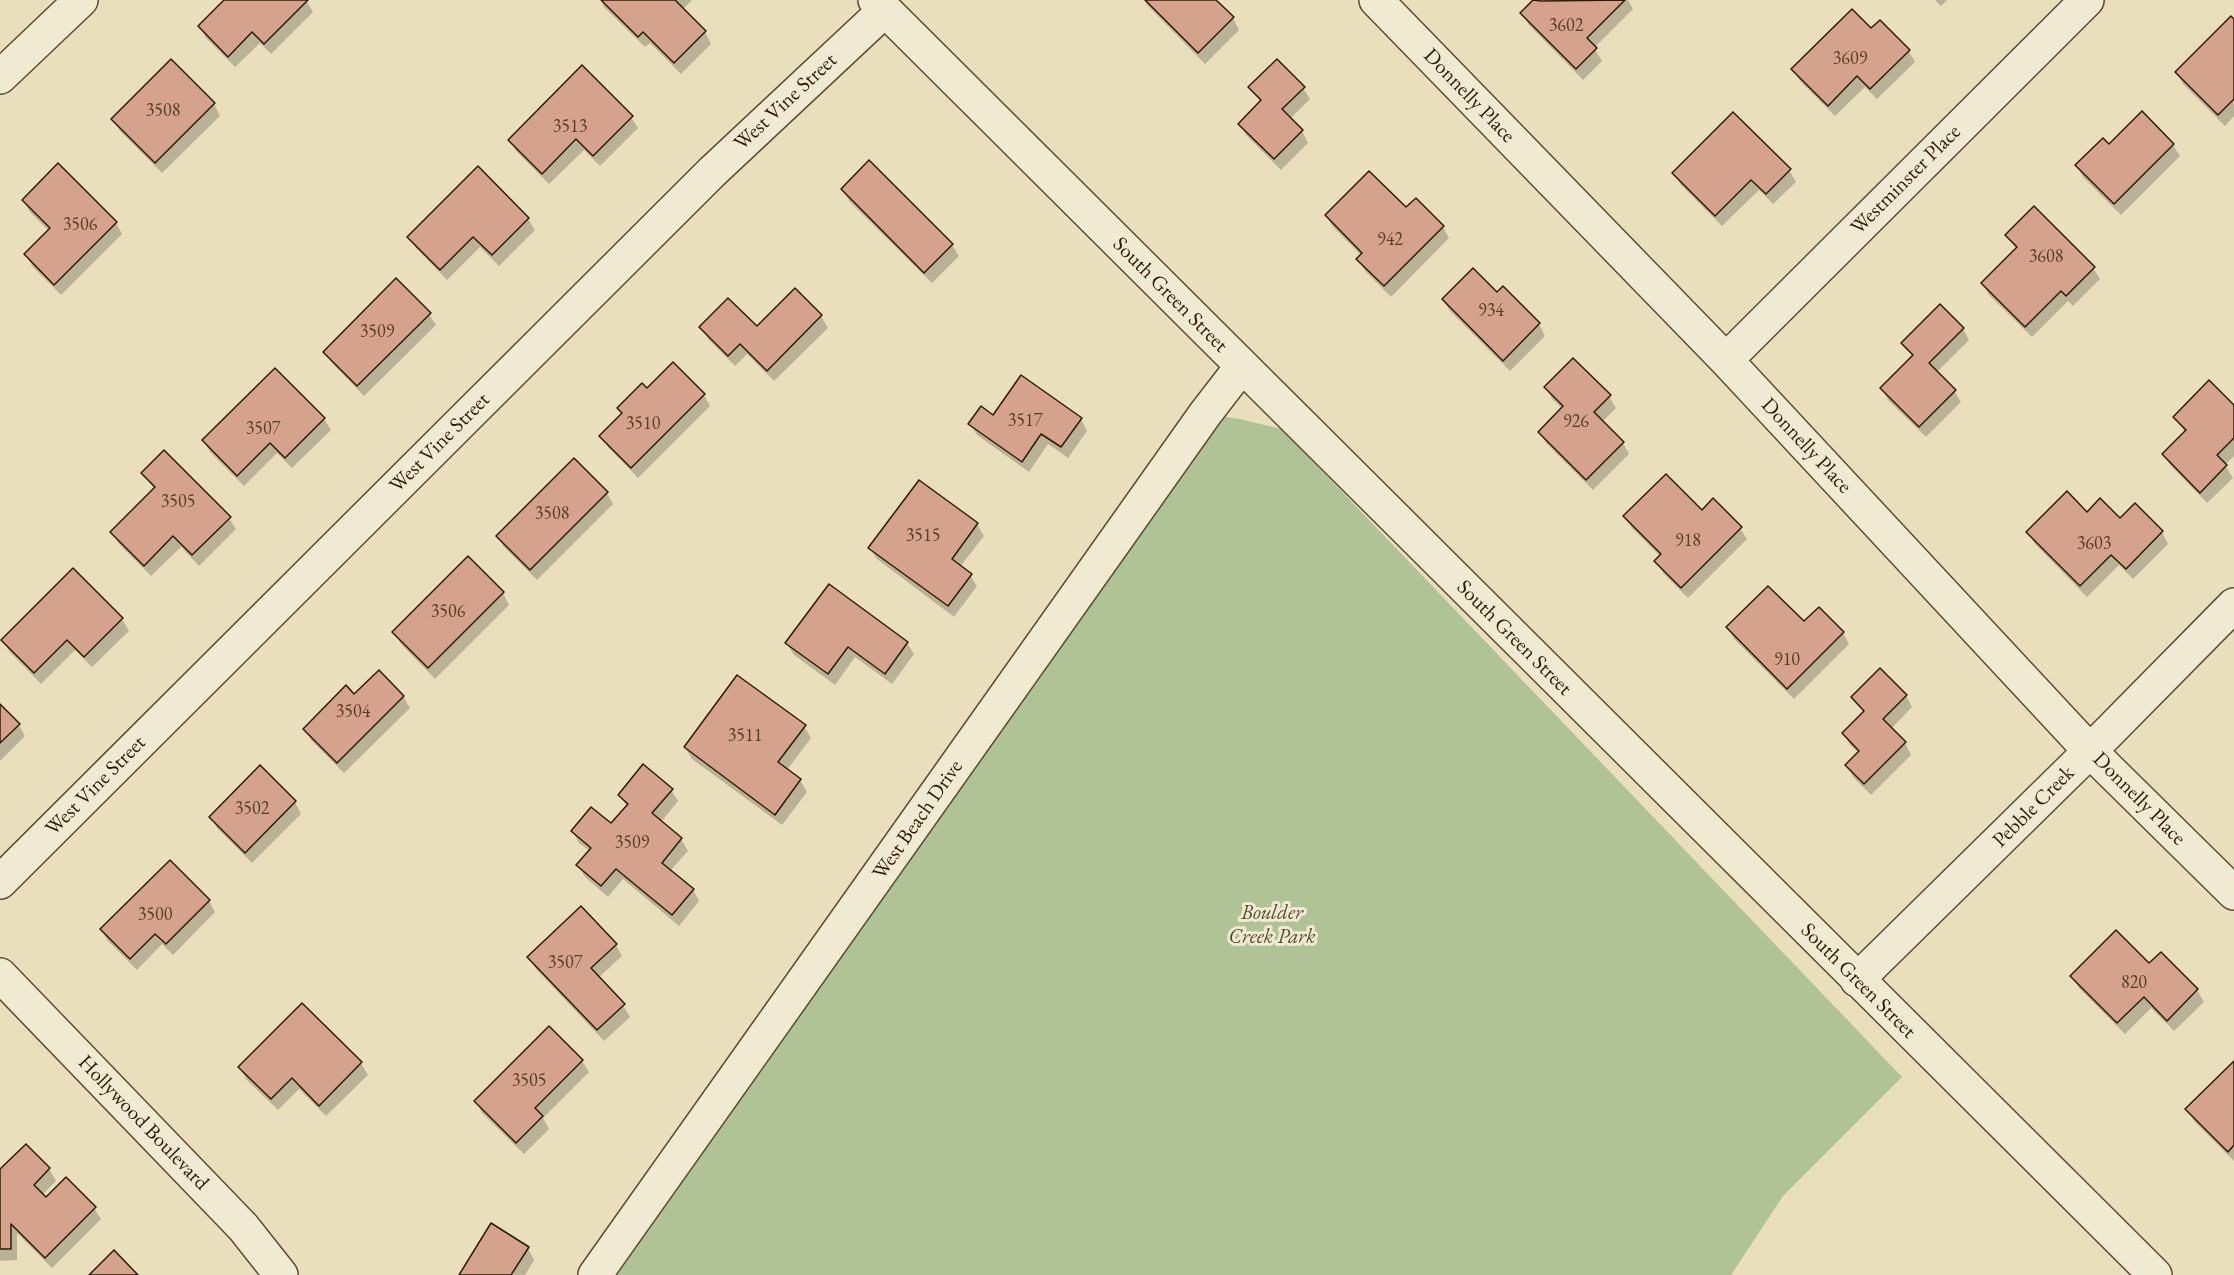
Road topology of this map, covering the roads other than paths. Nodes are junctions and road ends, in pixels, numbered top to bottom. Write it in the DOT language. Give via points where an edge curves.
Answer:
graph roads {
  1 [pos="81,0"];
  2 [pos="1376,0"];
  3 [pos="2087,0"];
  4 [pos="880,5"];
  5 [pos="0,77"];
  6 [pos="1726,360"];
  7 [pos="1242,366"];
  8 [pos="2234,605"];
  9 [pos="2090,751"];
  10 [pos="0,882"];
  11 [pos="2234,893"];
  12 [pos="0,975"];
  13 [pos="1857,980"];
  14 [pos="281,1275"];
  15 [pos="596,1275"];
  16 [pos="2155,1275"];
  1 -- 5 [label="street"];
  2 -- 6 [label="street, Donnelly Place"];
  3 -- 6 [label="street, Westminster Place"];
  4 -- 7 [label="street, South Green Street"];
  4 -- 10 [label="street, West Vine Street"];
  6 -- 9 [label="street, Donnelly Place"];
  7 -- 13 [label="street, South Green Street"];
  7 -- 15 [label="street, West Beach Drive"];
  8 -- 9 [label="street, Pebble Creek"];
  9 -- 11 [label="street, Donnelly Place"];
  9 -- 13 [label="street, Pebble Creek"];
  12 -- 14 [label="street, Hollywood Boulevard" via="243,1227"];
  13 -- 16 [label="street, South Green Street"];
}
